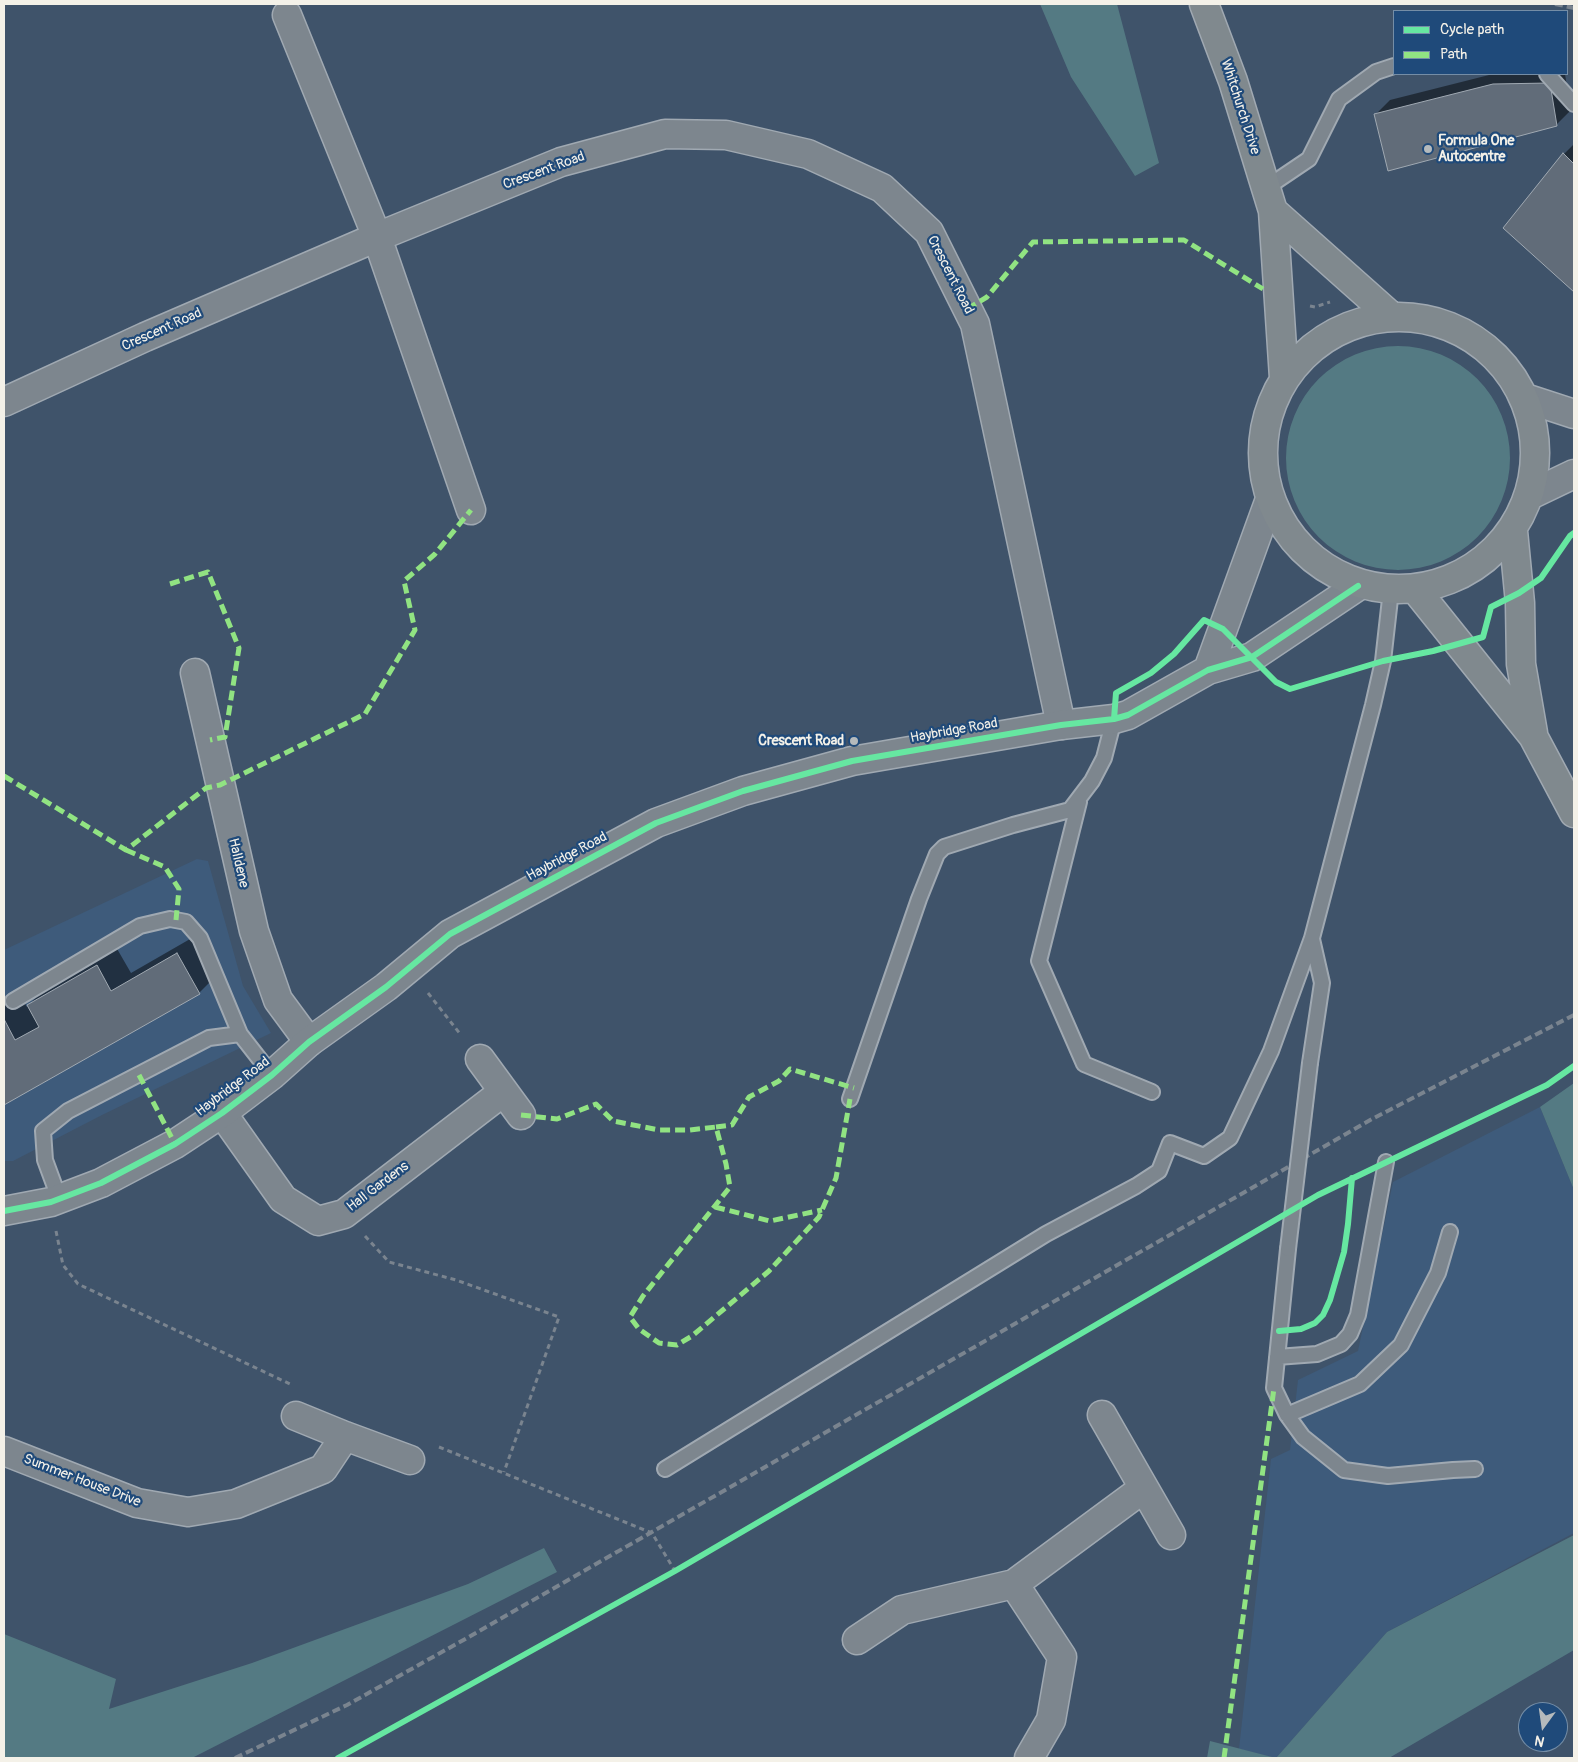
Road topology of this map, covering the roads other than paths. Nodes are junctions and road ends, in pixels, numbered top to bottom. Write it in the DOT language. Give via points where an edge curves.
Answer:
graph roads {
  1 [pos="1204,4"];
  2 [pos="287,15"];
  3 [pos="1393,66"];
  4 [pos="1548,75"];
  5 [pos="1574,104"];
  6 [pos="1270,199"];
  7 [pos="377,237"];
  8 [pos="1391,316"];
  9 [pos="1284,378"];
  10 [pos="1525,398"];
  11 [pos="4,402"];
  12 [pos="1574,414"];
  13 [pos="1574,474"];
  14 [pos="1530,495"];
  15 [pos="1270,499"];
  16 [pos="472,510"];
  17 [pos="1513,531"];
  18 [pos="1358,586"];
  19 [pos="1403,590"];
  20 [pos="1208,670"];
  21 [pos="195,673"];
  22 [pos="1114,719"];
  23 [pos="1061,725"];
  24 [pos="1533,736"];
  25 [pos="1080,796"];
  26 [pos="1574,813"];
  27 [pos="1312,938"];
  28 [pos="13,1001"];
  29 [pos="240,1034"];
  30 [pos="309,1042"];
  31 [pos="480,1059"];
  32 [pos="272,1075"];
  33 [pos="503,1092"];
  34 [pos="1152,1092"];
  35 [pos="850,1099"];
  36 [pos="222,1112"];
  37 [pos="521,1115"];
  38 [pos="1386,1162"];
  39 [pos="58,1198"];
  40 [pos="4,1211"];
  41 [pos="1450,1232"];
  42 [pos="1277,1357"];
  43 [pos="1102,1415"];
  44 [pos="1287,1415"];
  45 [pos="296,1416"];
  46 [pos="345,1436"];
  47 [pos="4,1451"];
  48 [pos="410,1460"];
  49 [pos="665,1469"];
  50 [pos="1475,1469"];
  51 [pos="1144,1488"];
  52 [pos="1171,1535"];
  53 [pos="1014,1584"];
  54 [pos="857,1640"];
  55 [pos="1029,1758"];
  1 -- 6 [label="main road, Whitchurch Drive" via="1233,81"];
  2 -- 7 [label="street"];
  3 -- 6 [label="lane" via="1376,72 1339,99 1309,158"];
  4 -- 5 [label="lane"];
  6 -- 8 [label="main road"];
  6 -- 9 [label="main road, Whitchurch Drive"];
  7 -- 11 [label="street, Crescent Road"];
  7 -- 16 [label="street"];
  7 -- 23 [label="street, Crescent Road" via="562,162 665,134 726,135 808,154 882,188 928,232 975,324"];
  8 -- 9 [label="main road" via="1349,325 1313,347"];
  8 -- 10 [label="main road" via="1449,325 1500,359"];
  9 -- 15 [label="main road" via="1268,412 1262,459"];
  10 -- 12 [label="street"];
  10 -- 14 [label="main road" via="1537,445"];
  13 -- 14 [label="street"];
  14 -- 17 [label="main road"];
  15 -- 18 [label="main road" via="1289,536 1320,565"];
  15 -- 20 [label="street"];
  17 -- 19 [label="main road" via="1470,571"];
  17 -- 24 [label="main road" via="1520,603 1520,664"];
  18 -- 19 [label="main road"];
  18 -- 20 [label="street, Haybridge Road" via="1252,657"];
  19 -- 24 [label="main road"];
  19 -- 27 [label="lane"];
  20 -- 22 [label="street, Haybridge Road" via="1128,715"];
  21 -- 30 [label="street, Halldene" via="254,931 278,1000"];
  22 -- 23 [label="street, Haybridge Road"];
  22 -- 25 [label="lane" via="1104,758"];
  23 -- 30 [label="street, Haybridge Road" via="852,761 743,792 656,823 450,934 386,987"];
  24 -- 26 [label="main road"];
  25 -- 34 [label="lane" via="1039,961 1084,1064"];
  25 -- 35 [label="lane" via="1070,810 944,847 936,854"];
  27 -- 42 [label="lane, bridge" via="1322,983"];
  27 -- 49 [label="lane" via="1271,1050 1230,1138 1204,1156 1170,1144 1159,1171 1136,1186 1029,1244"];
  28 -- 29 [label="lane, Haybridge Road" via="140,926 170,919 186,922 200,938"];
  29 -- 32 [label="lane, Haybridge Road"];
  29 -- 39 [label="lane" via="209,1038 68,1111 43,1131 45,1160"];
  30 -- 32 [label="street, Haybridge Road"];
  31 -- 33 [label="street"];
  32 -- 36 [label="street, Haybridge Road"];
  33 -- 36 [label="street, Hall Gardens" via="344,1214 318,1221 283,1199"];
  33 -- 37 [label="street"];
  36 -- 39 [label="street, Haybridge Road" via="167,1148 101,1183"];
  38 -- 42 [label="lane" via="1358,1315 1350,1334 1341,1344 1317,1354"];
  39 -- 40 [label="street, Haybridge Road"];
  41 -- 44 [label="lane" via="1438,1273 1401,1345 1360,1384"];
  42 -- 44 [label="lane" via="1274,1388"];
  43 -- 51 [label="street"];
  44 -- 50 [label="lane" via="1303,1437 1344,1470 1388,1476"];
  45 -- 46 [label="street"];
  46 -- 47 [label="street, Summer House Drive" via="324,1468 236,1504 188,1512 137,1503"];
  46 -- 48 [label="street"];
  51 -- 52 [label="street"];
  51 -- 53 [label="street"];
  53 -- 54 [label="street" via="902,1610"];
  53 -- 55 [label="street" via="1062,1657 1051,1720"];
}
